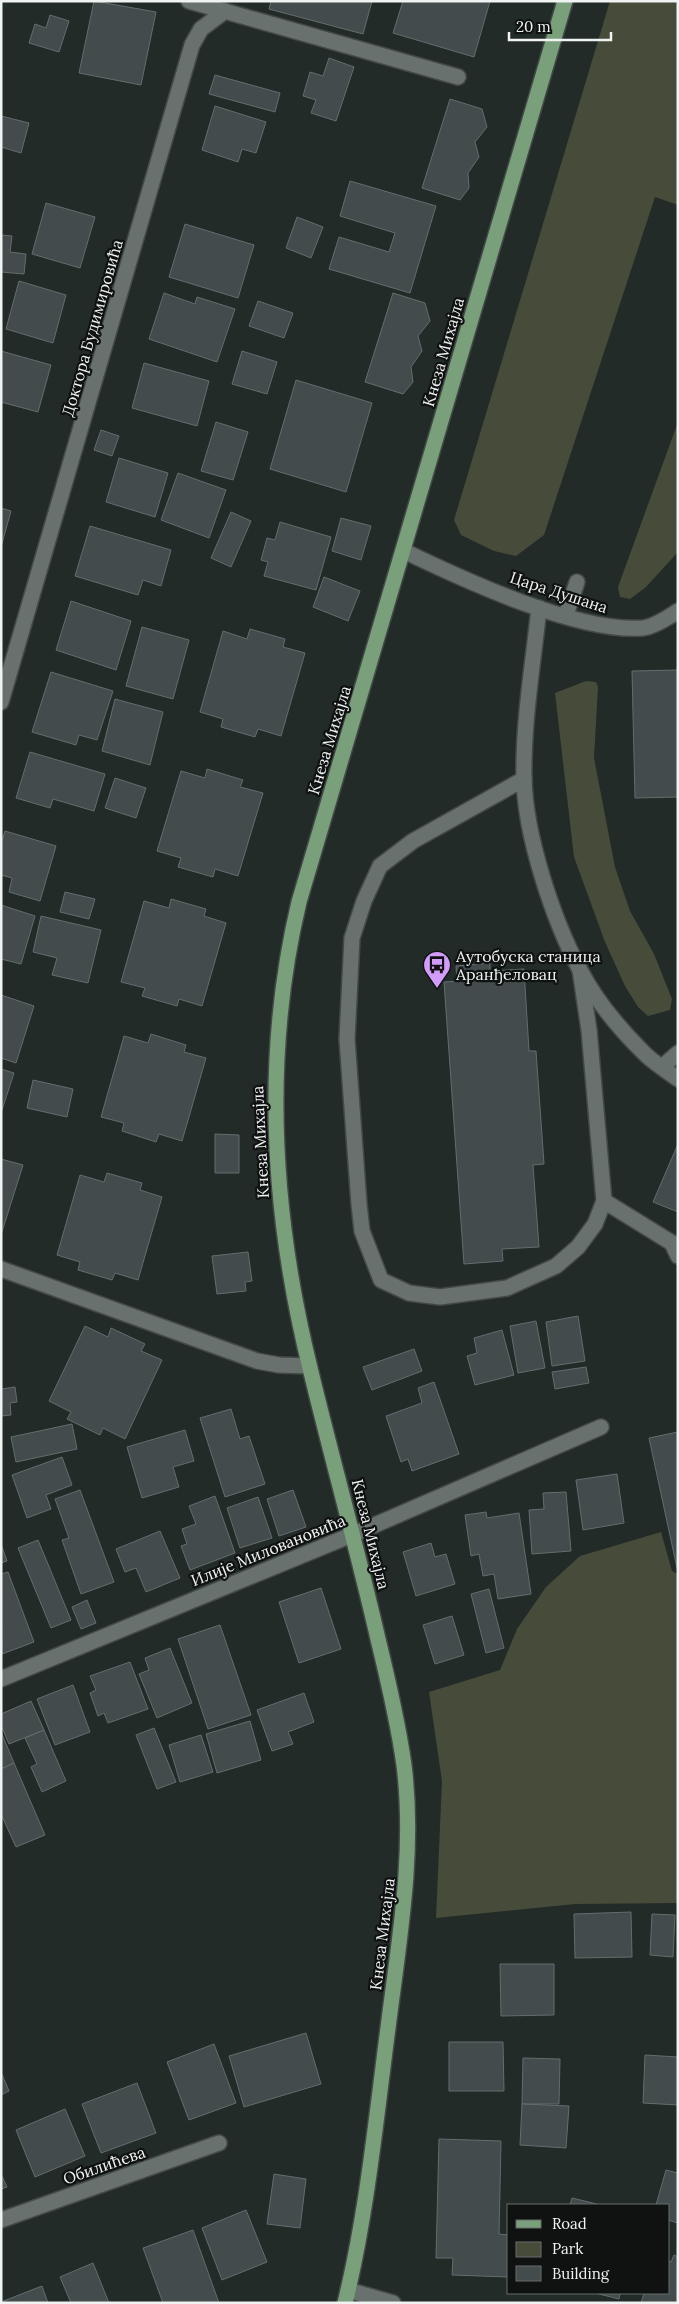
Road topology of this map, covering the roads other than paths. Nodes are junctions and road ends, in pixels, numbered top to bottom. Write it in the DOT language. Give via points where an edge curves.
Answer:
graph roads {
  1 [pos="189,1"];
  2 [pos="565,1"];
  3 [pos="225,11"];
  4 [pos="458,78"];
  5 [pos="404,551"];
  6 [pos="577,582"];
  7 [pos="539,608"];
  8 [pos="678,612"];
  9 [pos="566,615"];
  10 [pos="1,702"];
  11 [pos="524,779"];
  12 [pos="580,970"];
  13 [pos="678,1053"];
  14 [pos="662,1067"];
  15 [pos="678,1079"];
  16 [pos="604,1201"];
  17 [pos="678,1256"];
  18 [pos="1,1269"];
  19 [pos="309,1366"];
  20 [pos="601,1427"];
  21 [pos="354,1534"];
  22 [pos="1,1679"];
  23 [pos="219,2143"];
  24 [pos="1,2220"];
  25 [pos="346,2296"];
  26 [pos="393,2303"];
  1 -- 3 [label="street"];
  2 -- 5 [label="main road, Кнеза Михајла"];
  3 -- 4 [label="street"];
  3 -- 10 [label="street, Доктора Будимировића" via="202,29 192,45"];
  5 -- 7 [label="street, Цара Душана"];
  5 -- 19 [label="main road, Кнеза Михајла" via="299,902 280,1009 275,1066 277,1173 294,1294"];
  6 -- 9 [label="street"];
  7 -- 9 [label="street, Цара Душана"];
  7 -- 11 [label="street"];
  8 -- 9 [label="street, Цара Душана" via="646,628 613,628"];
  11 -- 12 [label="street" via="540,867"];
  11 -- 16 [label="street" via="413,841 380,866 364,901 352,938 347,1039 362,1231 381,1280 409,1293 440,1297 507,1288 556,1266 578,1247 596,1224"];
  12 -- 14 [label="street" via="602,1005 642,1052"];
  12 -- 16 [label="street" via="589,1030"];
  13 -- 14 [label="street"];
  14 -- 15 [label="street"];
  16 -- 17 [label="street" via="672,1243"];
  18 -- 19 [label="street" via="257,1361 279,1366"];
  19 -- 21 [label="main road, Кнеза Михајла"];
  20 -- 21 [label="street, Илије Миловановића"];
  21 -- 22 [label="street, Илије Миловановића"];
  21 -- 25 [label="main road, Кнеза Михајла" via="396,1721 408,1809 408,1858 376,2123"];
  23 -- 24 [label="street, Обилићева"];
  25 -- 26 [label="street"];
}
